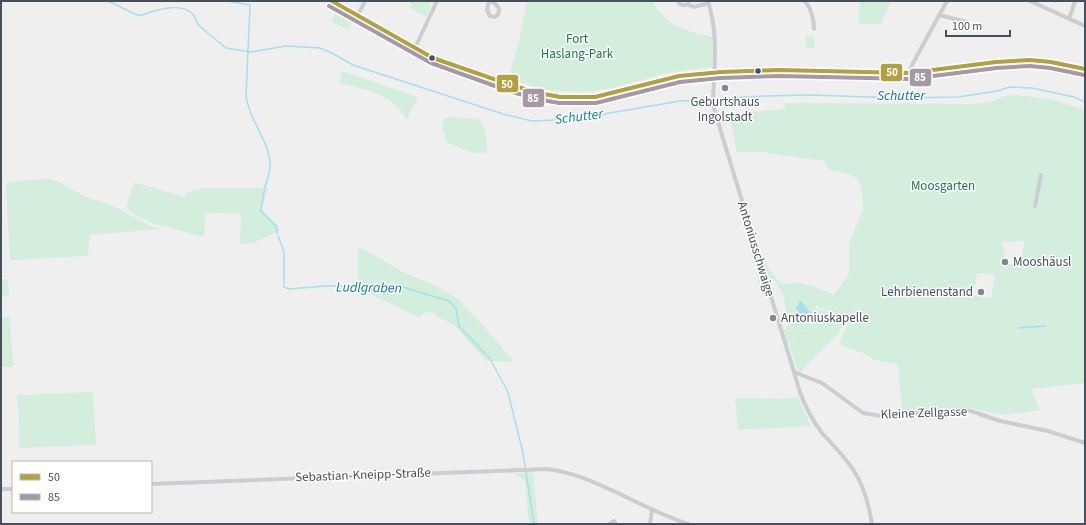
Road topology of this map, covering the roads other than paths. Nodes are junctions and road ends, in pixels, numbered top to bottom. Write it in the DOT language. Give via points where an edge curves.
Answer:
graph roads {
  1 [pos="332,1"];
  2 [pos="365,1"];
  3 [pos="430,1"];
  4 [pos="678,1"];
  5 [pos="805,1"];
  6 [pos="947,1"];
  7 [pos="1030,1"];
  8 [pos="1075,1"];
  9 [pos="437,2"];
  10 [pos="709,2"];
  11 [pos="688,3"];
  12 [pos="358,15"];
  13 [pos="939,15"];
  14 [pos="1069,19"];
  15 [pos="967,22"];
  16 [pos="1085,26"];
  17 [pos="814,29"];
  18 [pos="415,48"];
  19 [pos="1085,70"];
  20 [pos="715,73"];
  21 [pos="909,73"];
  22 [pos="1042,175"];
  23 [pos="1035,206"];
  24 [pos="794,372"];
  25 [pos="1085,443"];
  26 [pos="152,484"];
  27 [pos="1,489"];
  28 [pos="12,489"];
  29 [pos="652,510"];
  30 [pos="609,524"];
  31 [pos="616,524"];
  32 [pos="650,524"];
  33 [pos="688,524"];
  34 [pos="872,524"];
  1 -- 12 [label="street"];
  2 -- 12 [label="street"];
  3 -- 9 [label="street"];
  4 -- 11 [label="street" via="682,5"];
  5 -- 17 [label="street" via="814,19"];
  6 -- 13 [label="street"];
  7 -- 14 [label="street"];
  8 -- 14 [label="street"];
  9 -- 18 [label="street"];
  10 -- 11 [label="street" via="694,7"];
  10 -- 20 [label="street, Antoniusschwaige" via="715,33"];
  12 -- 18 [label="street"];
  13 -- 15 [label="street"];
  13 -- 21 [label="street"];
  14 -- 16 [label="street"];
  18 -- 20 [label="street" via="432,58 479,74 560,97 595,97 679,76"];
  19 -- 21 [label="street" via="1051,62 1013,61"];
  20 -- 21 [label="street" via="779,70"];
  20 -- 24 [label="street, Antoniusschwaige" via="713,102"];
  22 -- 23 [label="street"];
  24 -- 25 [label="street, Kleine Zellgasse" via="822,383 863,413 881,416 971,411"];
  24 -- 34 [label="street, Antoniusschwaige" via="804,403 816,423 857,476 868,504"];
  26 -- 29 [label="street, Sebastian-Kneipp-Straße" via="558,470 594,482"];
  27 -- 28 [label="street"];
  29 -- 32 [label="street"];
  29 -- 33 [label="street, Sebastian-Kneipp-Straße"];
  30 -- 31 [label="street" via="614,521"];
}
